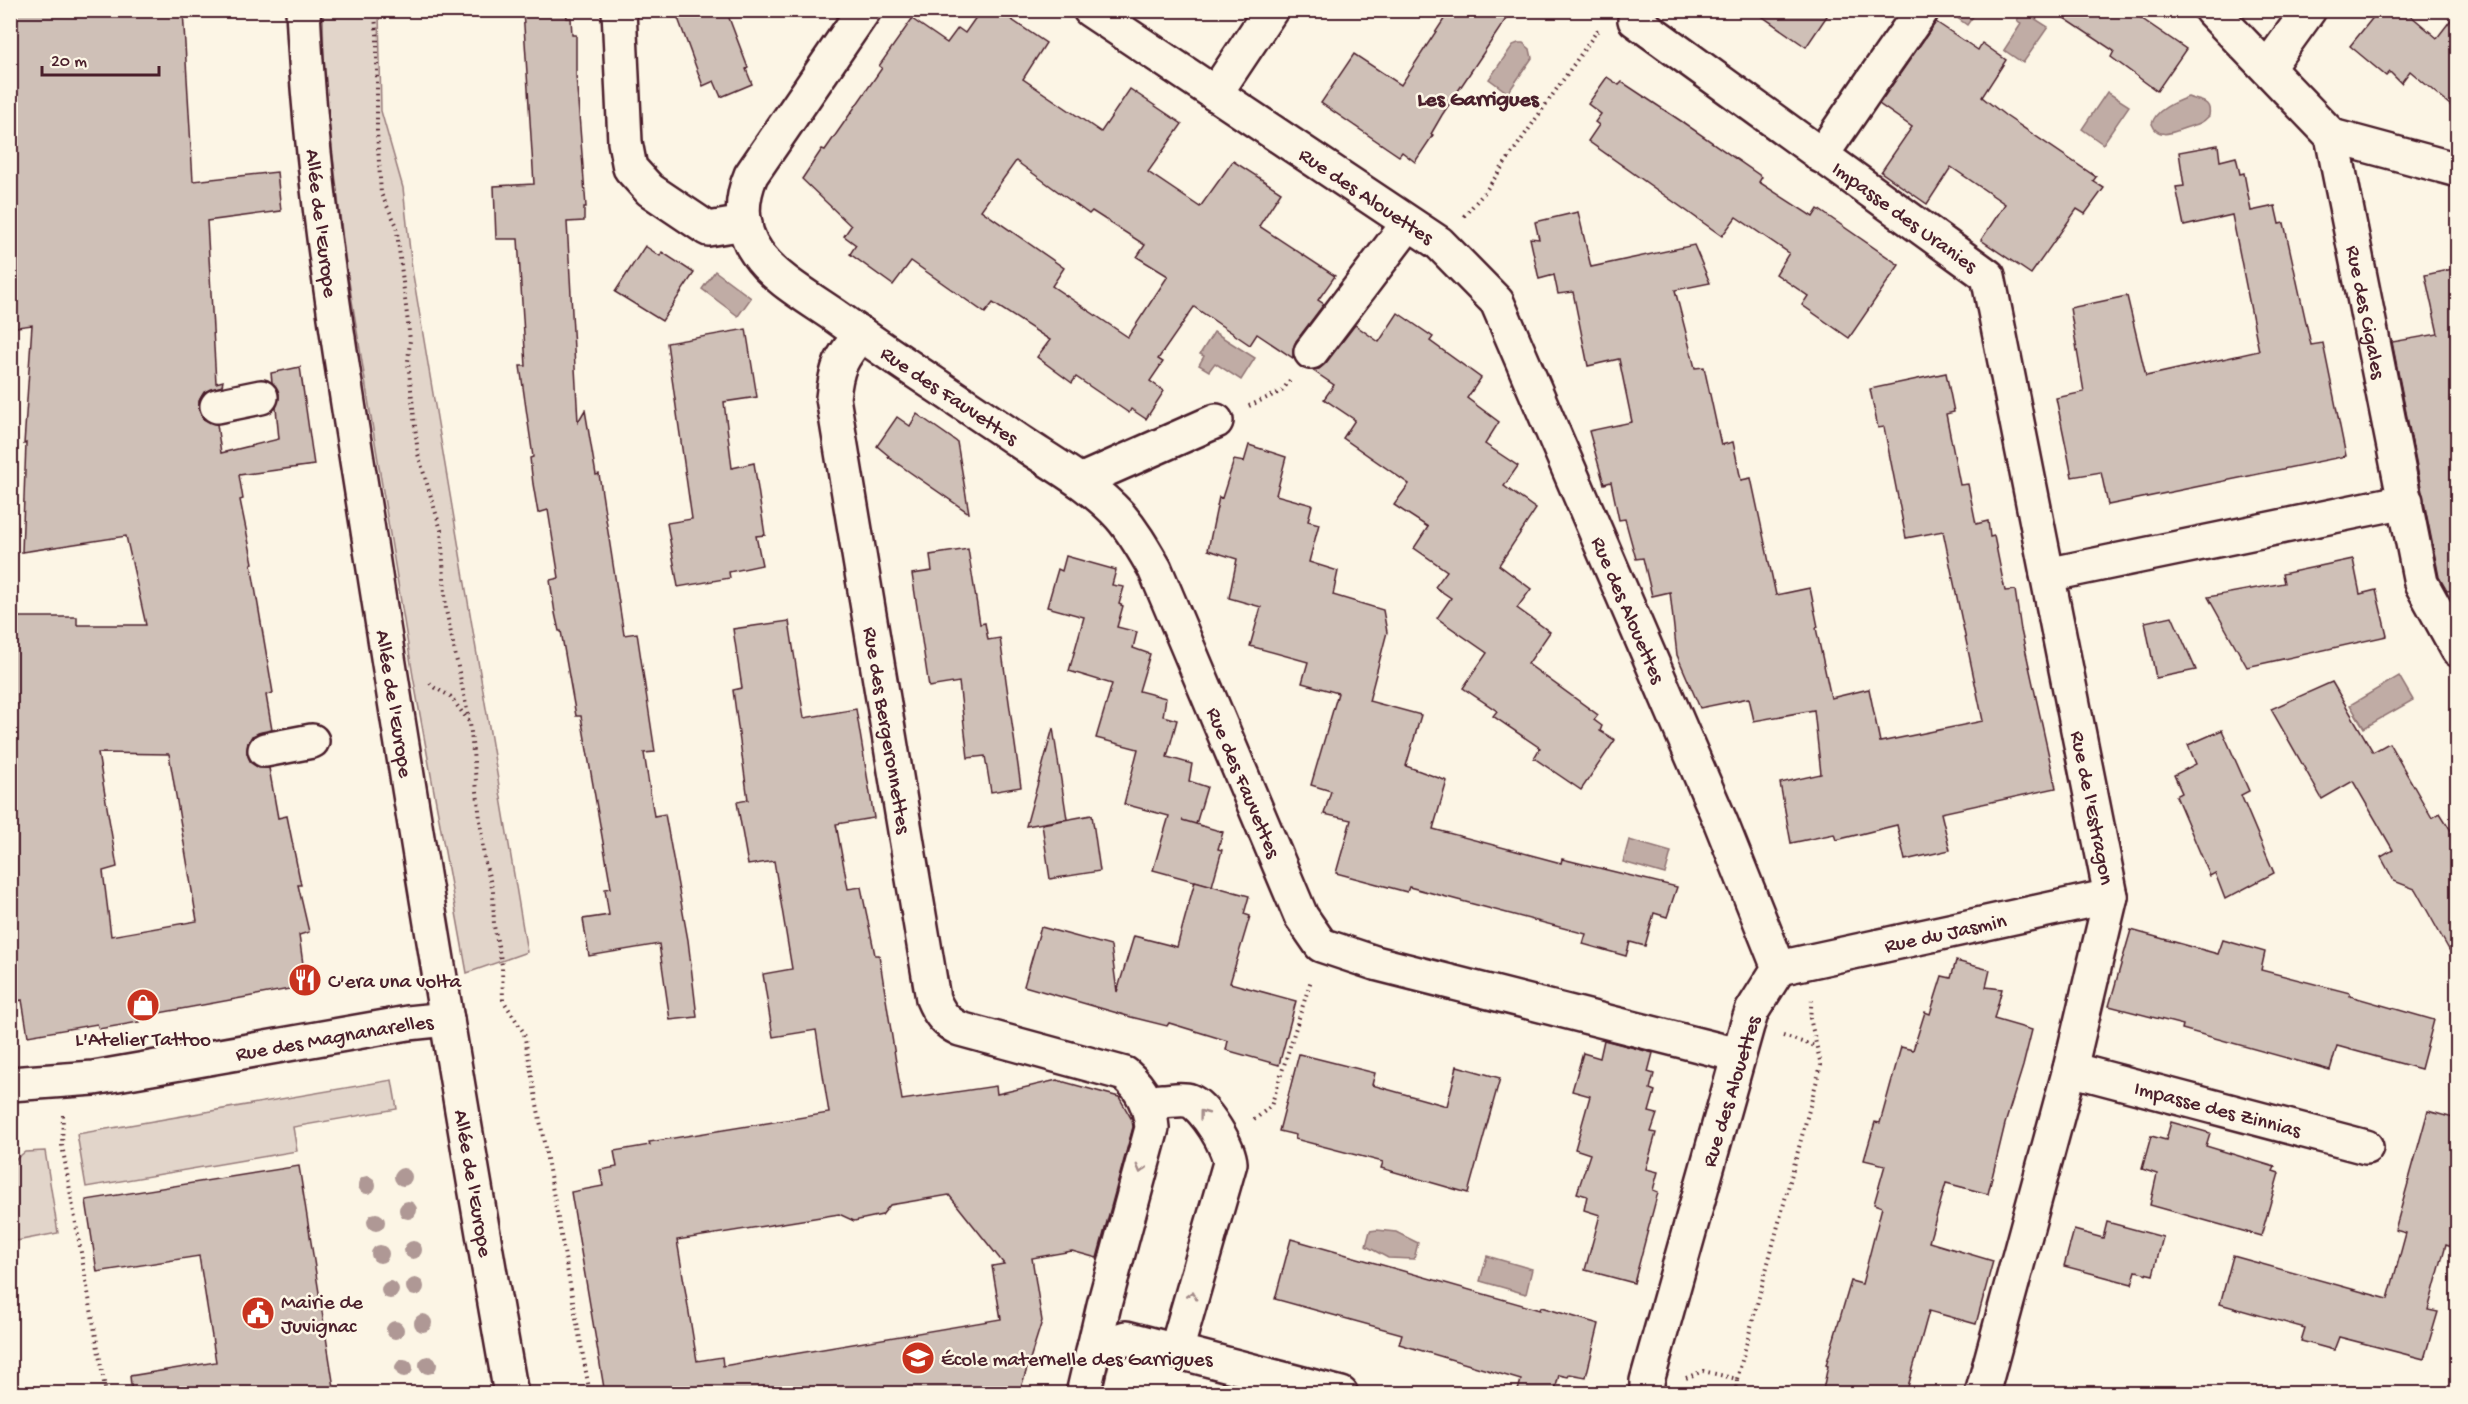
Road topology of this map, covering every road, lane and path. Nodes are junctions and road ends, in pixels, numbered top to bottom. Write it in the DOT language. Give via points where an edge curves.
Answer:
graph roads {
  1 [pos="303,10"];
  2 [pos="374,10"];
  3 [pos="619,10"];
  4 [pos="864,10"];
  5 [pos="1090,10"];
  6 [pos="1271,10"];
  7 [pos="1922,10"];
  8 [pos="2211,10"];
  9 [pos="2309,10"];
  10 [pos="1635,20"];
  11 [pos="2268,67"];
  12 [pos="1215,94"];
  13 [pos="2332,136"];
  14 [pos="1821,156"];
  15 [pos="2457,170"];
  16 [pos="745,224"];
  17 [pos="1408,224"];
  18 [pos="1439,243"];
  19 [pos="861,334"];
  20 [pos="1311,352"];
  21 [pos="261,397"];
  22 [pos="218,406"];
  23 [pos="1216,421"];
  24 [pos="1080,481"];
  25 [pos="2406,501"];
  26 [pos="2047,575"];
  27 [pos="2457,650"];
  28 [pos="424,675"];
  29 [pos="470,723"];
  30 [pos="312,741"];
  31 [pos="265,750"];
  32 [pos="2111,896"];
  33 [pos="1321,945"];
  34 [pos="1816,961"];
  35 [pos="1779,968"];
  36 [pos="447,1019"];
  37 [pos="1738,1055"];
  38 [pos="2070,1069"];
  39 [pos="10,1084"];
  40 [pos="1151,1112"];
  41 [pos="1226,1144"];
  42 [pos="62,1145"];
  43 [pos="2366,1146"];
  44 [pos="1094,1348"];
  45 [pos="1176,1351"];
  46 [pos="1737,1379"];
  47 [pos="1681,1380"];
  48 [pos="106,1394"];
  49 [pos="511,1394"];
  50 [pos="590,1394"];
  51 [pos="1083,1394"];
  52 [pos="1341,1394"];
  53 [pos="1647,1394"];
  54 [pos="1736,1394"];
  55 [pos="1982,1394"];
  1 -- 36 [label="street, Allée de l'Europe" via="317,198"];
  2 -- 29 [label="path" via="381,194 396,224 418,454 441,530 446,610"];
  3 -- 16 [label="street" via="630,168 650,190 708,229"];
  4 -- 16 [label="street" via="751,175 744,191"];
  5 -- 12 [label="street, Rue des Alouettes"];
  6 -- 12 [label="street"];
  7 -- 14 [label="street"];
  8 -- 11 [label="street"];
  9 -- 11 [label="street"];
  10 -- 14 [label="street, Impasse des Uranies"];
  10 -- 18 [label="path" via="1597,31 1485,192"];
  11 -- 13 [label="street"];
  12 -- 17 [label="street, Rue des Alouettes"];
  13 -- 15 [label="street"];
  13 -- 25 [label="street, Rue des Cigales"];
  14 -- 26 [label="street, Impasse des Uranies" via="1988,276"];
  16 -- 19 [label="street" via="748,238 765,264"];
  17 -- 18 [label="street, Rue des Alouettes"];
  17 -- 20 [label="street"];
  18 -- 35 [label="street, Rue des Alouettes" via="1497,302"];
  19 -- 24 [label="street, Rue des Fauvettes"];
  19 -- 40 [label="street, Rue des Bergeronnettes" via="836,372 833,398 933,999 939,1013 960,1029 1125,1074 1138,1086"];
  20 -- 23 [label="path" via="1282,391"];
  21 -- 22 [label="street"];
  23 -- 24 [label="street"];
  24 -- 33 [label="street, Rue des Fauvettes" via="1119,515 1155,569 1301,916"];
  25 -- 26 [label="street"];
  25 -- 27 [label="street, Rue des Cigales" via="2421,583"];
  26 -- 32 [label="street, Rue de l'Estragon"];
  28 -- 29 [label="path" via="435,688 450,696"];
  29 -- 50 [label="path" via="484,859 493,891 494,926 502,965 503,1000 524,1033"];
  30 -- 31 [label="street"];
  32 -- 34 [label="street, Rue du Jasmin"];
  32 -- 38 [label="street, Rue de l'Estragon"];
  33 -- 37 [label="street" via="1375,963"];
  33 -- 41 [label="path" via="1271,1106"];
  34 -- 35 [label="street, Rue du Jasmin"];
  34 -- 46 [label="path" via="1810,1018 1821,1065"];
  35 -- 37 [label="street, Rue des Alouettes" via="1752,1011"];
  36 -- 39 [label="street, Rue des Magnanarelles" via="94,1078"];
  36 -- 49 [label="street, Allée de l'Europe"];
  37 -- 53 [label="street, Rue des Alouettes" via="1647,1381"];
  38 -- 43 [label="street, Impasse des Zinnias"];
  38 -- 55 [label="street, Rue de l'Estragon"];
  41 -- 40 [label="street, one-way" via="1188,1100 1161,1101"];
  40 -- 44 [label="street, one-way" via="1152,1128"];
  45 -- 41 [label="street, one-way" via="1230,1162"];
  42 -- 48 [label="path"];
  44 -- 45 [label="street" via="1126,1338"];
  44 -- 51 [label="street"];
  45 -- 52 [label="street"];
  46 -- 47 [label="path" via="1703,1371"];
  46 -- 54 [label="path"];
}
